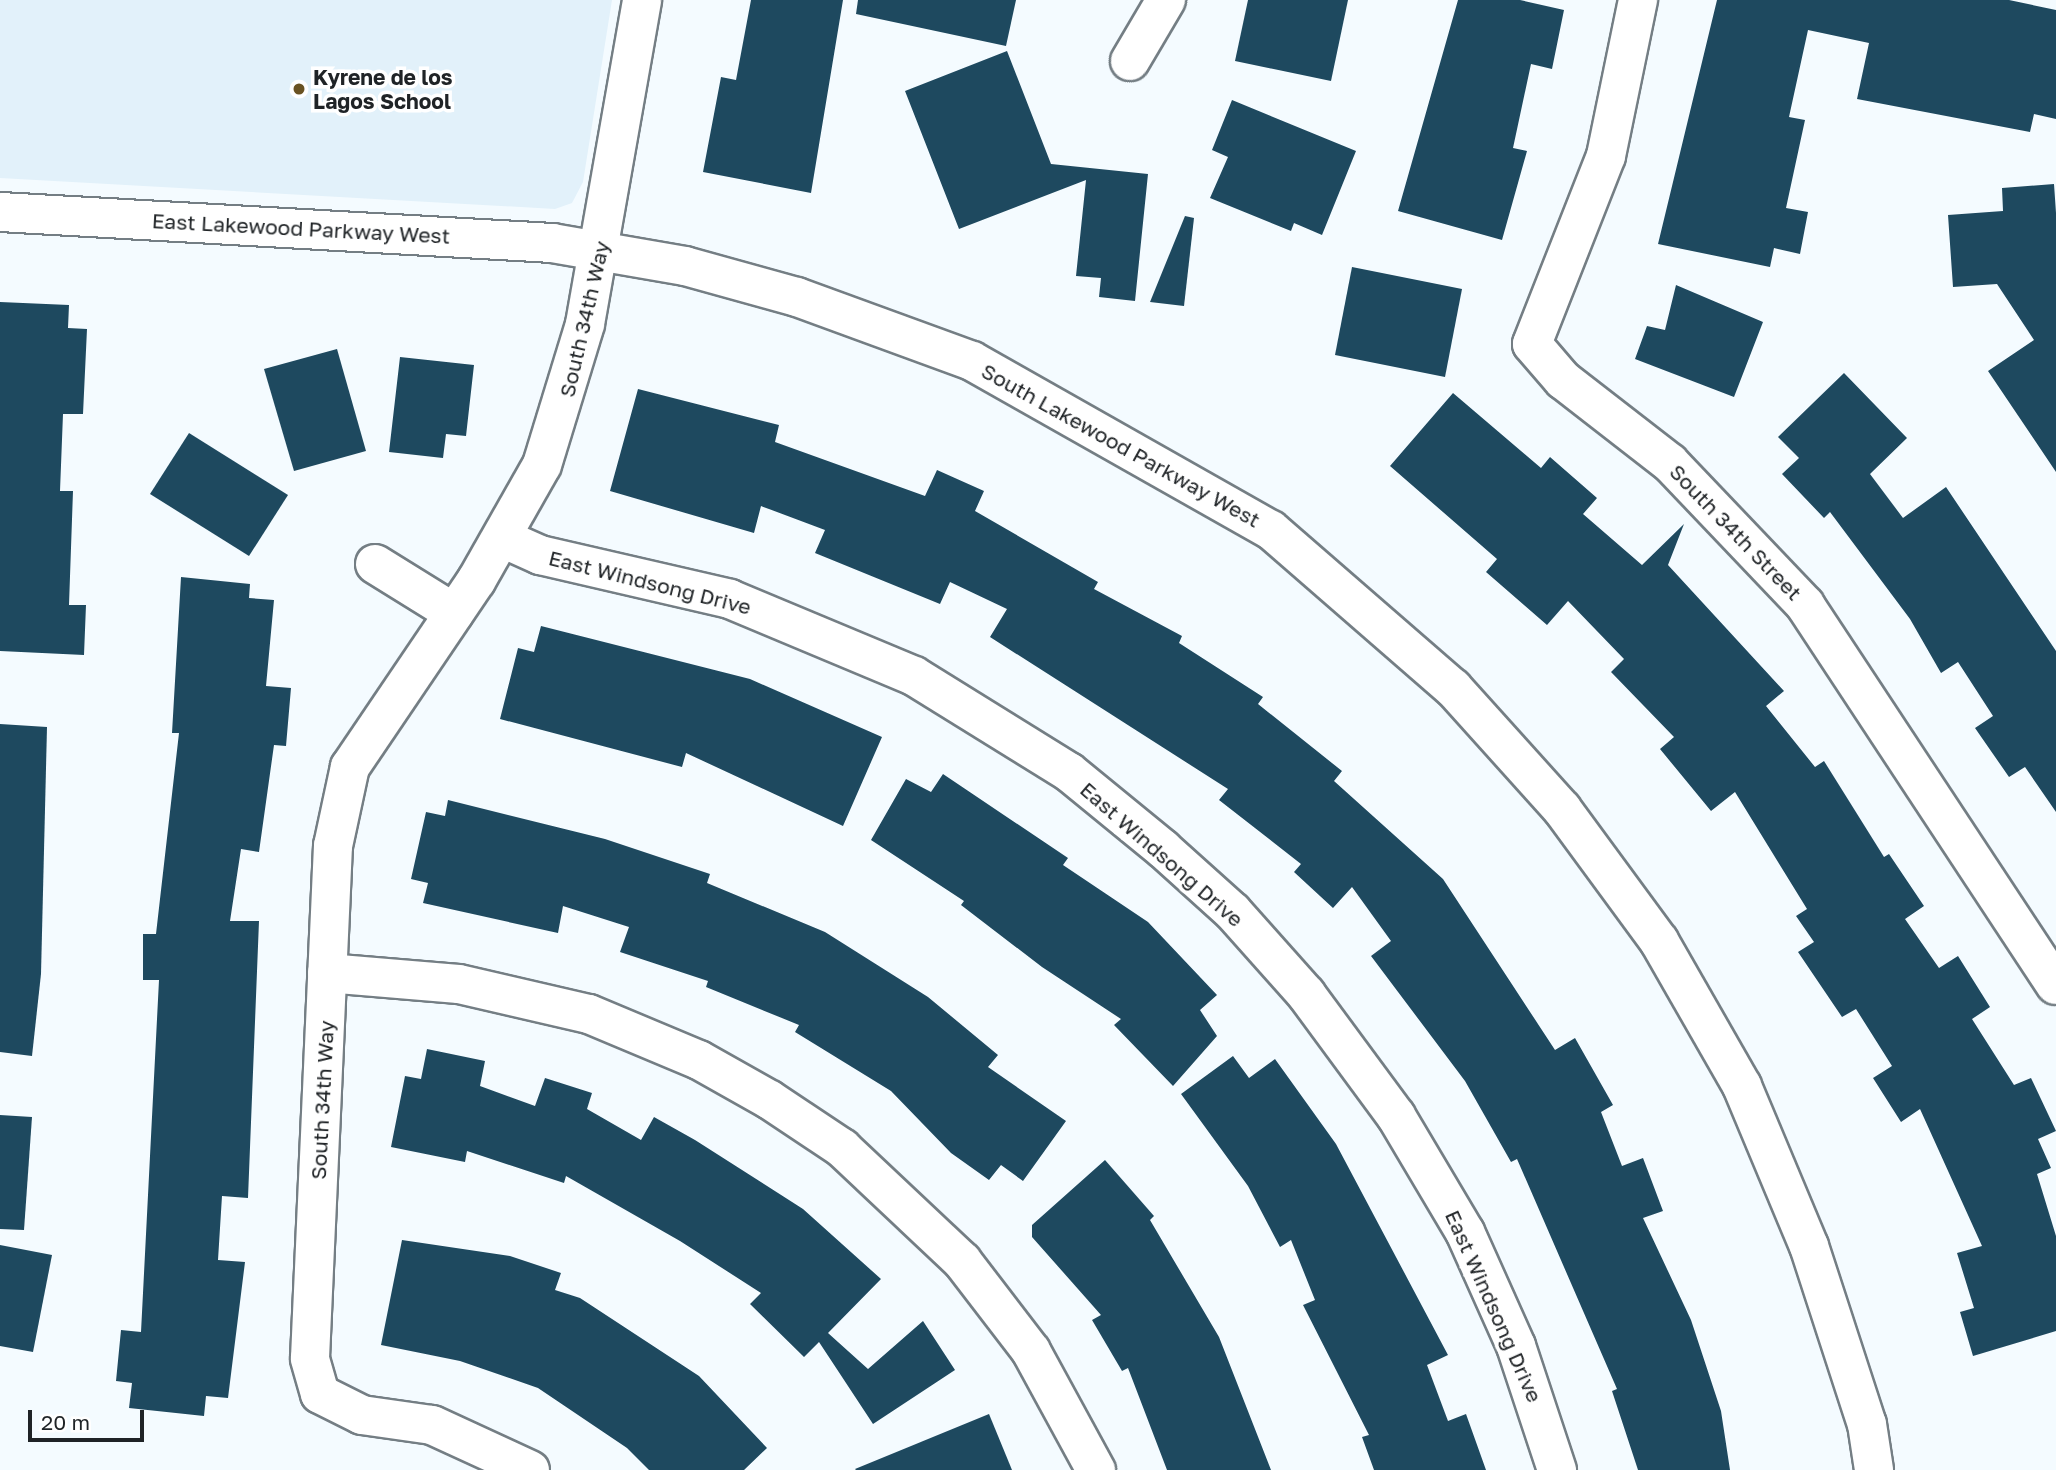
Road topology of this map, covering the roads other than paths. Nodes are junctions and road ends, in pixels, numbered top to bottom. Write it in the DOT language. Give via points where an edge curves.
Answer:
graph roads {
  1 [pos="642,0"];
  2 [pos="1166,0"];
  3 [pos="1638,0"];
  4 [pos="1130,61"];
  5 [pos="0,212"];
  6 [pos="601,250"];
  7 [pos="502,538"];
  8 [pos="375,564"];
  9 [pos="454,613"];
  10 [pos="327,973"];
  11 [pos="2056,985"];
  12 [pos="530,1470"];
  13 [pos="1096,1470"];
  14 [pos="1557,1470"];
  15 [pos="1874,1470"];
  1 -- 6 [label="street, South 34th Way"];
  2 -- 4 [label="street"];
  3 -- 11 [label="street, South 34th Street" via="1606,156 1532,344 1563,380 1689,480 1805,605"];
  5 -- 6 [label="street, East Lakewood Parkway West" via="351,229"];
  6 -- 7 [label="street, South 34th Way" via="574,376 542,464"];
  6 -- 15 [label="street, South Lakewood Parkway West" via="797,297 972,361 1271,530 1453,688 1562,809 1659,941 1742,1086 1809,1246 1867,1424"];
  7 -- 9 [label="street, South 34th Way"];
  7 -- 14 [label="street, East Windsong Drive" via="540,555 730,599 914,676 1069,772 1163,849 1233,912 1306,993 1396,1116 1476,1257 1516,1346"];
  8 -- 9 [label="street"];
  9 -- 10 [label="street, South 34th Way" via="350,767 333,846"];
  10 -- 12 [label="street, South 34th Way" via="310,1358 320,1394 362,1415 432,1424"];
  10 -- 13 [label="street" via="459,984 589,1014 699,1060 770,1100 842,1148 962,1261 1031,1351"];
}
